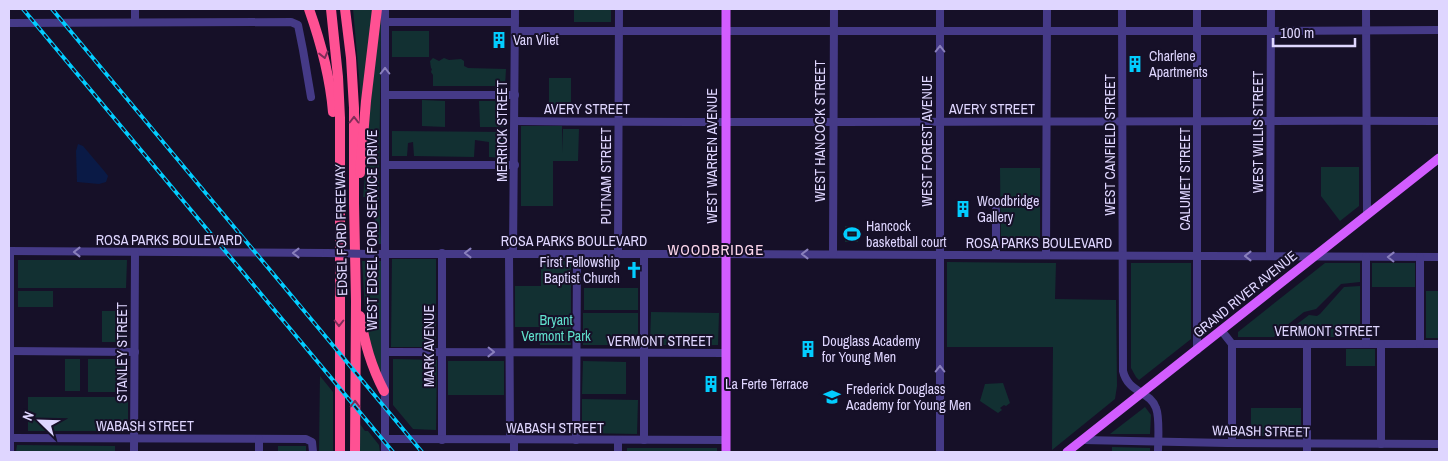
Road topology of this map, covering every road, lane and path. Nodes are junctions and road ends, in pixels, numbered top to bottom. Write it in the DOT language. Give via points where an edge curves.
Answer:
graph roads {
  1 [pos="135,9"];
  2 [pos="309,9"];
  3 [pos="331,9"];
  4 [pos="345,9"];
  5 [pos="377,9"];
  6 [pos="385,9"];
  7 [pos="515,9"];
  8 [pos="619,9"];
  9 [pos="726,9"];
  10 [pos="834,9"];
  11 [pos="940,9"];
  12 [pos="1047,9"];
  13 [pos="1122,9"];
  14 [pos="1197,9"];
  15 [pos="1271,9"];
  16 [pos="1366,9"];
  17 [pos="135,22"];
  18 [pos="385,22"];
  19 [pos="515,22"];
  20 [pos="9,23"];
  21 [pos="1366,30"];
  22 [pos="1439,30"];
  23 [pos="515,31"];
  24 [pos="618,31"];
  25 [pos="726,31"];
  26 [pos="833,31"];
  27 [pos="940,31"];
  28 [pos="1047,31"];
  29 [pos="1122,31"];
  30 [pos="1197,31"];
  31 [pos="1271,31"];
  32 [pos="385,95"];
  33 [pos="515,95"];
  34 [pos="311,97"];
  35 [pos="515,121"];
  36 [pos="939,121"];
  37 [pos="1047,121"];
  38 [pos="1122,121"];
  39 [pos="1197,121"];
  40 [pos="1271,121"];
  41 [pos="1367,121"];
  42 [pos="1439,121"];
  43 [pos="618,122"];
  44 [pos="833,122"];
  45 [pos="726,123"];
  46 [pos="1439,158"];
  47 [pos="339,160"];
  48 [pos="385,165"];
  49 [pos="515,165"];
  50 [pos="354,203"];
  51 [pos="996,210"];
  52 [pos="1367,214"];
  53 [pos="9,252"];
  54 [pos="135,252"];
  55 [pos="384,253"];
  56 [pos="442,253"];
  57 [pos="511,253"];
  58 [pos="577,254"];
  59 [pos="618,254"];
  60 [pos="644,254"];
  61 [pos="726,254"];
  62 [pos="833,254"];
  63 [pos="940,255"];
  64 [pos="996,255"];
  65 [pos="1046,255"];
  66 [pos="1123,256"];
  67 [pos="1197,256"];
  68 [pos="1270,256"];
  69 [pos="1314,256"];
  70 [pos="1366,257"];
  71 [pos="1420,257"];
  72 [pos="1439,257"];
  73 [pos="356,301"];
  74 [pos="1222,330"];
  75 [pos="1232,344"];
  76 [pos="1307,344"];
  77 [pos="1366,344"];
  78 [pos="1381,344"];
  79 [pos="1420,344"];
  80 [pos="1439,344"];
  81 [pos="1197,350"];
  82 [pos="9,351"];
  83 [pos="135,352"];
  84 [pos="385,352"];
  85 [pos="442,352"];
  86 [pos="509,352"];
  87 [pos="577,353"];
  88 [pos="644,353"];
  89 [pos="726,353"];
  90 [pos="384,391"];
  91 [pos="1141,393"];
  92 [pos="9,438"];
  93 [pos="134,438"];
  94 [pos="259,439"];
  95 [pos="385,439"];
  96 [pos="442,440"];
  97 [pos="514,440"];
  98 [pos="576,440"];
  99 [pos="618,440"];
  100 [pos="644,440"];
  101 [pos="726,440"];
  102 [pos="1083,440"];
  103 [pos="1158,442"];
  104 [pos="1232,444"];
  105 [pos="1381,444"];
  106 [pos="1439,444"];
  107 [pos="1307,448"];
  108 [pos="10,452"];
  109 [pos="134,452"];
  110 [pos="259,452"];
  111 [pos="313,452"];
  112 [pos="340,452"];
  113 [pos="355,452"];
  114 [pos="385,452"];
  115 [pos="514,452"];
  116 [pos="618,452"];
  117 [pos="726,452"];
  118 [pos="940,452"];
  119 [pos="1068,452"];
  120 [pos="1158,452"];
  1 -- 17 [label="street"];
  2 -- 47 [label="highway, one-way" via="327,69"];
  3 -- 47 [label="highway, EDSEL FORD FREEWAY" via="338,77"];
  50 -- 4 [label="highway, EDSEL FORD FREEWAY, one-way" via="354,108"];
  5 -- 50 [label="highway"];
  6 -- 18 [label="street, WEST EDSEL FORD SERVICE DRIVE"];
  7 -- 19 [label="street, MERRICK STREET"];
  8 -- 24 [label="street, PUTNAM STREET"];
  9 -- 25 [label="main road, WEST WARREN AVENUE"];
  10 -- 26 [label="street, WEST HANCOCK STREET"];
  11 -- 27 [label="street, WEST FOREST AVENUE"];
  12 -- 28 [label="street"];
  13 -- 29 [label="street, WEST CANFIELD STREET"];
  14 -- 30 [label="street, CALUMET STREET"];
  15 -- 31 [label="street, WEST WILLIS STREET"];
  16 -- 21 [label="street"];
  17 -- 20 [label="street"];
  17 -- 34 [label="street" via="288,22 298,25"];
  18 -- 19 [label="street"];
  32 -- 18 [label="street, WEST EDSEL FORD SERVICE DRIVE, one-way"];
  19 -- 23 [label="street, MERRICK STREET"];
  21 -- 22 [label="street"];
  21 -- 31 [label="street"];
  21 -- 41 [label="street"];
  23 -- 24 [label="street"];
  23 -- 33 [label="street, MERRICK STREET"];
  24 -- 25 [label="street"];
  24 -- 43 [label="street, PUTNAM STREET"];
  25 -- 26 [label="street"];
  25 -- 45 [label="main road, WEST WARREN AVENUE"];
  26 -- 27 [label="street"];
  26 -- 44 [label="street, WEST HANCOCK STREET"];
  27 -- 28 [label="street"];
  36 -- 27 [label="street, WEST FOREST AVENUE, one-way"];
  28 -- 29 [label="street"];
  28 -- 37 [label="street"];
  29 -- 30 [label="street"];
  29 -- 38 [label="street, WEST CANFIELD STREET"];
  30 -- 31 [label="street"];
  30 -- 39 [label="street, CALUMET STREET"];
  31 -- 40 [label="street, WEST WILLIS STREET"];
  32 -- 33 [label="street"];
  32 -- 48 [label="street, WEST EDSEL FORD SERVICE DRIVE"];
  33 -- 35 [label="street, MERRICK STREET"];
  35 -- 43 [label="street, AVERY STREET"];
  35 -- 49 [label="street, MERRICK STREET"];
  36 -- 37 [label="street, AVERY STREET"];
  36 -- 44 [label="street, AVERY STREET"];
  36 -- 63 [label="street, WEST FOREST AVENUE"];
  37 -- 38 [label="street, AVERY STREET"];
  37 -- 65 [label="street"];
  38 -- 39 [label="street, AVERY STREET"];
  38 -- 66 [label="street, WEST CANFIELD STREET"];
  39 -- 40 [label="street, AVERY STREET"];
  39 -- 67 [label="street, CALUMET STREET"];
  40 -- 41 [label="street, AVERY STREET"];
  40 -- 68 [label="street, WEST WILLIS STREET"];
  41 -- 42 [label="street, AVERY STREET"];
  41 -- 52 [label="street"];
  43 -- 45 [label="street, AVERY STREET"];
  43 -- 59 [label="street, PUTNAM STREET"];
  44 -- 45 [label="street, AVERY STREET"];
  44 -- 62 [label="street, WEST HANCOCK STREET"];
  45 -- 61 [label="main road, WEST WARREN AVENUE"];
  46 -- 52 [label="main road, GRAND RIVER AVENUE"];
  47 -- 112 [label="highway, EDSEL FORD FREEWAY, one-way"];
  48 -- 49 [label="street"];
  48 -- 55 [label="street, WEST EDSEL FORD SERVICE DRIVE"];
  49 -- 57 [label="street, MERRICK STREET"];
  50 -- 73 [label="highway, EDSEL FORD FREEWAY"];
  51 -- 64 [label="street"];
  52 -- 69 [label="main road, GRAND RIVER AVENUE"];
  54 -- 53 [label="street, ROSA PARKS BOULEVARD, one-way"];
  53 -- 82 [label="street"];
  55 -- 54 [label="street, ROSA PARKS BOULEVARD, one-way, bridge" via="328,253 317,249"];
  54 -- 83 [label="street, STANLEY STREET"];
  55 -- 56 [label="street, ROSA PARKS BOULEVARD"];
  55 -- 84 [label="street, WEST EDSEL FORD SERVICE DRIVE"];
  57 -- 56 [label="street, ROSA PARKS BOULEVARD, one-way"];
  56 -- 85 [label="street, MARK AVENUE"];
  57 -- 58 [label="street, ROSA PARKS BOULEVARD"];
  57 -- 86 [label="street, MERRICK STREET"];
  58 -- 59 [label="street, ROSA PARKS BOULEVARD"];
  58 -- 87 [label="street"];
  59 -- 60 [label="street, ROSA PARKS BOULEVARD"];
  60 -- 61 [label="street, ROSA PARKS BOULEVARD"];
  60 -- 88 [label="street"];
  62 -- 61 [label="street, ROSA PARKS BOULEVARD, one-way"];
  61 -- 89 [label="main road, WEST WARREN AVENUE"];
  62 -- 63 [label="street, ROSA PARKS BOULEVARD"];
  63 -- 64 [label="street, ROSA PARKS BOULEVARD"];
  118 -- 63 [label="street, WEST FOREST AVENUE, one-way"];
  64 -- 65 [label="street, ROSA PARKS BOULEVARD"];
  65 -- 66 [label="street, ROSA PARKS BOULEVARD"];
  66 -- 67 [label="street, ROSA PARKS BOULEVARD"];
  66 -- 91 [label="street, WEST CANFIELD STREET" via="1123,371 1132,387"];
  68 -- 67 [label="street, ROSA PARKS BOULEVARD, one-way"];
  67 -- 81 [label="street, CALUMET STREET"];
  68 -- 69 [label="street, ROSA PARKS BOULEVARD"];
  69 -- 70 [label="street, ROSA PARKS BOULEVARD"];
  69 -- 74 [label="main road, GRAND RIVER AVENUE"];
  71 -- 70 [label="street, ROSA PARKS BOULEVARD, one-way"];
  70 -- 77 [label="street"];
  71 -- 72 [label="street, ROSA PARKS BOULEVARD"];
  71 -- 79 [label="street"];
  73 -- 90 [label="highway" via="368,355"];
  113 -- 73 [label="highway, EDSEL FORD FREEWAY, one-way"];
  74 -- 75 [label="street"];
  74 -- 81 [label="main road, GRAND RIVER AVENUE"];
  75 -- 76 [label="street, VERMONT STREET"];
  75 -- 104 [label="street"];
  76 -- 77 [label="street, VERMONT STREET"];
  76 -- 107 [label="street"];
  77 -- 78 [label="street, VERMONT STREET"];
  78 -- 79 [label="street, VERMONT STREET"];
  78 -- 105 [label="street"];
  79 -- 80 [label="street, VERMONT STREET"];
  81 -- 91 [label="main road, GRAND RIVER AVENUE"];
  82 -- 83 [label="street"];
  82 -- 92 [label="street"];
  83 -- 93 [label="street, STANLEY STREET"];
  84 -- 85 [label="street, VERMONT STREET"];
  84 -- 90 [label="street, WEST EDSEL FORD SERVICE DRIVE"];
  85 -- 86 [label="street, VERMONT STREET, one-way"];
  85 -- 96 [label="street, MARK AVENUE"];
  86 -- 87 [label="street, VERMONT STREET"];
  86 -- 97 [label="street, MERRICK STREET" via="510,434"];
  87 -- 88 [label="street, VERMONT STREET"];
  87 -- 98 [label="street"];
  88 -- 89 [label="street, VERMONT STREET"];
  88 -- 100 [label="street"];
  89 -- 101 [label="main road, WEST WARREN AVENUE"];
  90 -- 95 [label="street, WEST EDSEL FORD SERVICE DRIVE"];
  91 -- 102 [label="main road, GRAND RIVER AVENUE"];
  91 -- 103 [label="street, WEST CANFIELD STREET" via="1157,409"];
  92 -- 93 [label="street, WABASH STREET"];
  92 -- 108 [label="street"];
  93 -- 94 [label="street, WABASH STREET"];
  93 -- 109 [label="street, STANLEY STREET"];
  94 -- 110 [label="street"];
  94 -- 111 [label="street, WABASH STREET" via="311,440"];
  95 -- 96 [label="street, WABASH STREET"];
  95 -- 114 [label="street, WEST EDSEL FORD SERVICE DRIVE"];
  96 -- 97 [label="street, WABASH STREET"];
  97 -- 98 [label="street, WABASH STREET"];
  97 -- 115 [label="street, MERRICK STREET"];
  98 -- 99 [label="street, WABASH STREET"];
  99 -- 100 [label="street, WABASH STREET"];
  99 -- 116 [label="street"];
  100 -- 101 [label="street, WABASH STREET"];
  101 -- 117 [label="main road, WEST WARREN AVENUE"];
  102 -- 103 [label="street, WABASH STREET"];
  102 -- 119 [label="main road, GRAND RIVER AVENUE"];
  103 -- 104 [label="street, WABASH STREET"];
  103 -- 120 [label="street, WEST CANFIELD STREET"];
  104 -- 107 [label="street, WABASH STREET"];
  105 -- 106 [label="street, WABASH STREET"];
  105 -- 107 [label="street, WABASH STREET"];
}
